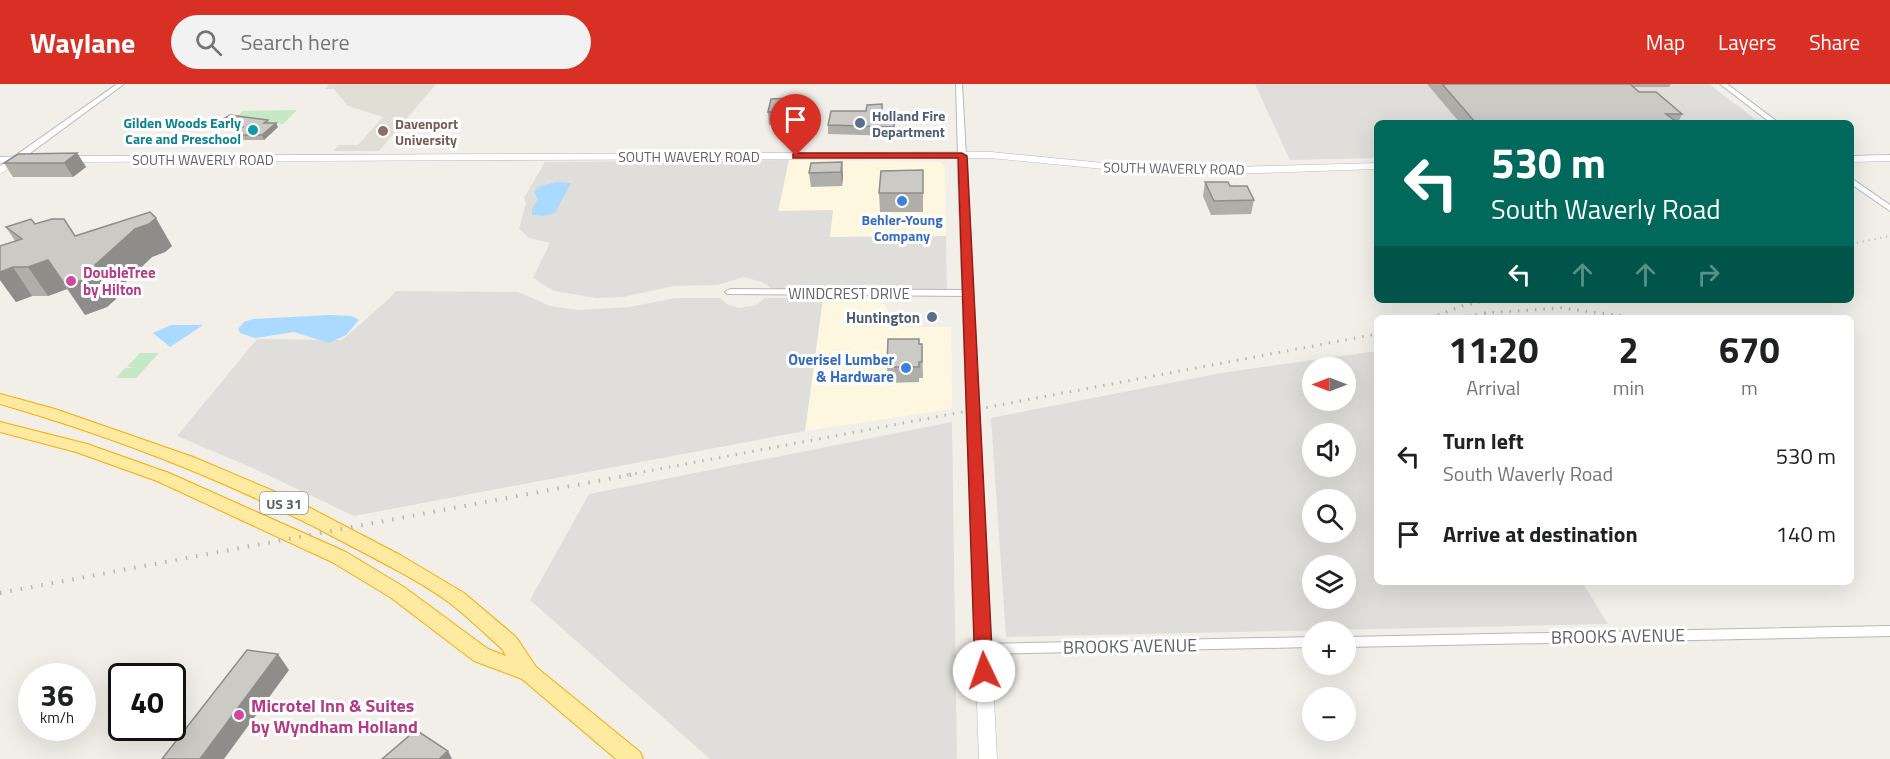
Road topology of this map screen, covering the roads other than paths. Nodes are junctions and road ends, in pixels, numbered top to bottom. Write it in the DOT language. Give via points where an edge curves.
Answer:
graph roads {
  1 [pos="121,84"];
  2 [pos="959,84"];
  3 [pos="1723,84"];
  4 [pos="1771,120"];
  5 [pos="962,156"];
  6 [pos="1890,158"];
  7 [pos="1854,159"];
  8 [pos="0,160"];
  9 [pos="15,160"];
  10 [pos="1374,166"];
  11 [pos="0,171"];
  12 [pos="1854,182"];
  13 [pos="1890,209"];
  14 [pos="730,292"];
  15 [pos="967,293"];
  16 [pos="0,399"];
  17 [pos="0,427"];
  18 [pos="1890,630"];
  19 [pos="1302,642"];
  20 [pos="1356,642"];
  21 [pos="983,649"];
  22 [pos="529,673"];
  23 [pos="632,759"];
  24 [pos="988,759"];
  1 -- 9 [label="street"];
  2 -- 5 [label="street"];
  3 -- 4 [label="street"];
  5 -- 9 [label="main road, SOUTH WAVERLY ROAD"];
  5 -- 10 [label="main road, SOUTH WAVERLY ROAD" via="1023,157 1146,170"];
  5 -- 15 [label="street"];
  6 -- 7 [label="main road"];
  8 -- 9 [label="main road, SOUTH WAVERLY ROAD"];
  9 -- 11 [label="street"];
  12 -- 13 [label="street"];
  14 -- 15 [label="street, WINDCREST DRIVE"];
  15 -- 21 [label="street"];
  16 -- 22 [label="highway, US 31" via="187,461 289,505 457,598 510,643"];
  17 -- 22 [label="highway, US 31" via="81,448 163,477 328,552 398,592 481,655"];
  18 -- 20 [label="street, BROOKS AVENUE"];
  19 -- 21 [label="street, BROOKS AVENUE"];
  21 -- 24 [label="street"];
  22 -- 23 [label="highway, US 31"];
}
